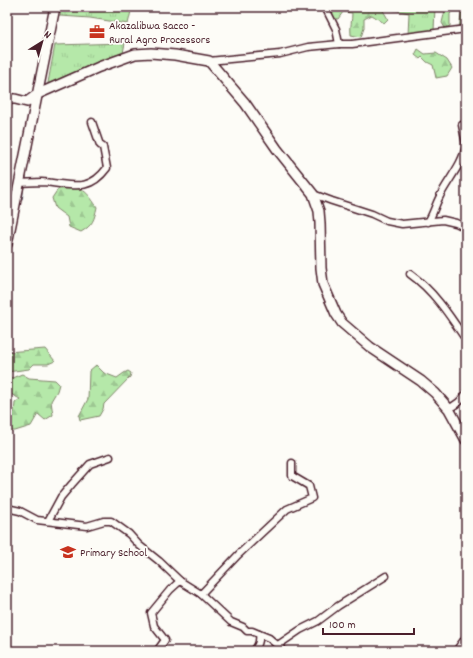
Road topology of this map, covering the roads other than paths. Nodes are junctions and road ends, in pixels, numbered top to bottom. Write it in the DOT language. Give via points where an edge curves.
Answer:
graph roads {
  1 [pos="55,7"];
  2 [pos="324,7"];
  3 [pos="466,29"];
  4 [pos="339,44"];
  5 [pos="209,61"];
  6 [pos="38,94"];
  7 [pos="7,99"];
  8 [pos="92,122"];
  9 [pos="462,125"];
  10 [pos="466,145"];
  11 [pos="19,183"];
  12 [pos="313,194"];
  13 [pos="428,222"];
  14 [pos="466,228"];
  15 [pos="7,244"];
  16 [pos="410,274"];
  17 [pos="466,340"];
  18 [pos="466,394"];
  19 [pos="449,409"];
  20 [pos="466,440"];
  21 [pos="110,457"];
  22 [pos="292,463"];
  23 [pos="7,508"];
  24 [pos="48,521"];
  25 [pos="386,576"];
  26 [pos="180,581"];
  27 [pos="201,594"];
  28 [pos="258,634"];
  29 [pos="466,637"];
  30 [pos="278,645"];
  31 [pos="157,651"];
  32 [pos="253,651"];
  33 [pos="284,651"];
  34 [pos="456,651"];
  1 -- 6 [label="street"];
  2 -- 4 [label="street" via="336,29"];
  3 -- 4 [label="street"];
  4 -- 5 [label="street" via="308,47 280,54"];
  5 -- 6 [label="street" via="141,53 99,67"];
  5 -- 12 [label="street" via="243,100"];
  6 -- 7 [label="street" via="27,102"];
  6 -- 11 [label="street"];
  8 -- 11 [label="street" via="106,160 107,168 101,176 86,185"];
  9 -- 10 [label="street"];
  10 -- 13 [label="street" via="465,154 438,199"];
  11 -- 15 [label="street"];
  12 -- 13 [label="street" via="387,221 402,224"];
  12 -- 19 [label="street" via="319,211 323,284 336,314 342,323 370,347 421,382"];
  13 -- 14 [label="street" via="443,220"];
  16 -- 17 [label="street" via="422,283 450,314"];
  18 -- 19 [label="street"];
  19 -- 20 [label="street"];
  21 -- 24 [label="street" via="90,464 61,496"];
  22 -- 27 [label="street" via="292,476 309,486 312,498 287,509"];
  23 -- 24 [label="street" via="20,510 37,520"];
  24 -- 26 [label="street" via="87,526 111,521 129,534"];
  25 -- 30 [label="street"];
  26 -- 27 [label="street"];
  26 -- 31 [label="street" via="151,613 154,626 164,640"];
  27 -- 28 [label="street" via="231,622"];
  28 -- 30 [label="street"];
  28 -- 32 [label="street" via="259,639"];
  29 -- 34 [label="street"];
  30 -- 33 [label="street"];
}
